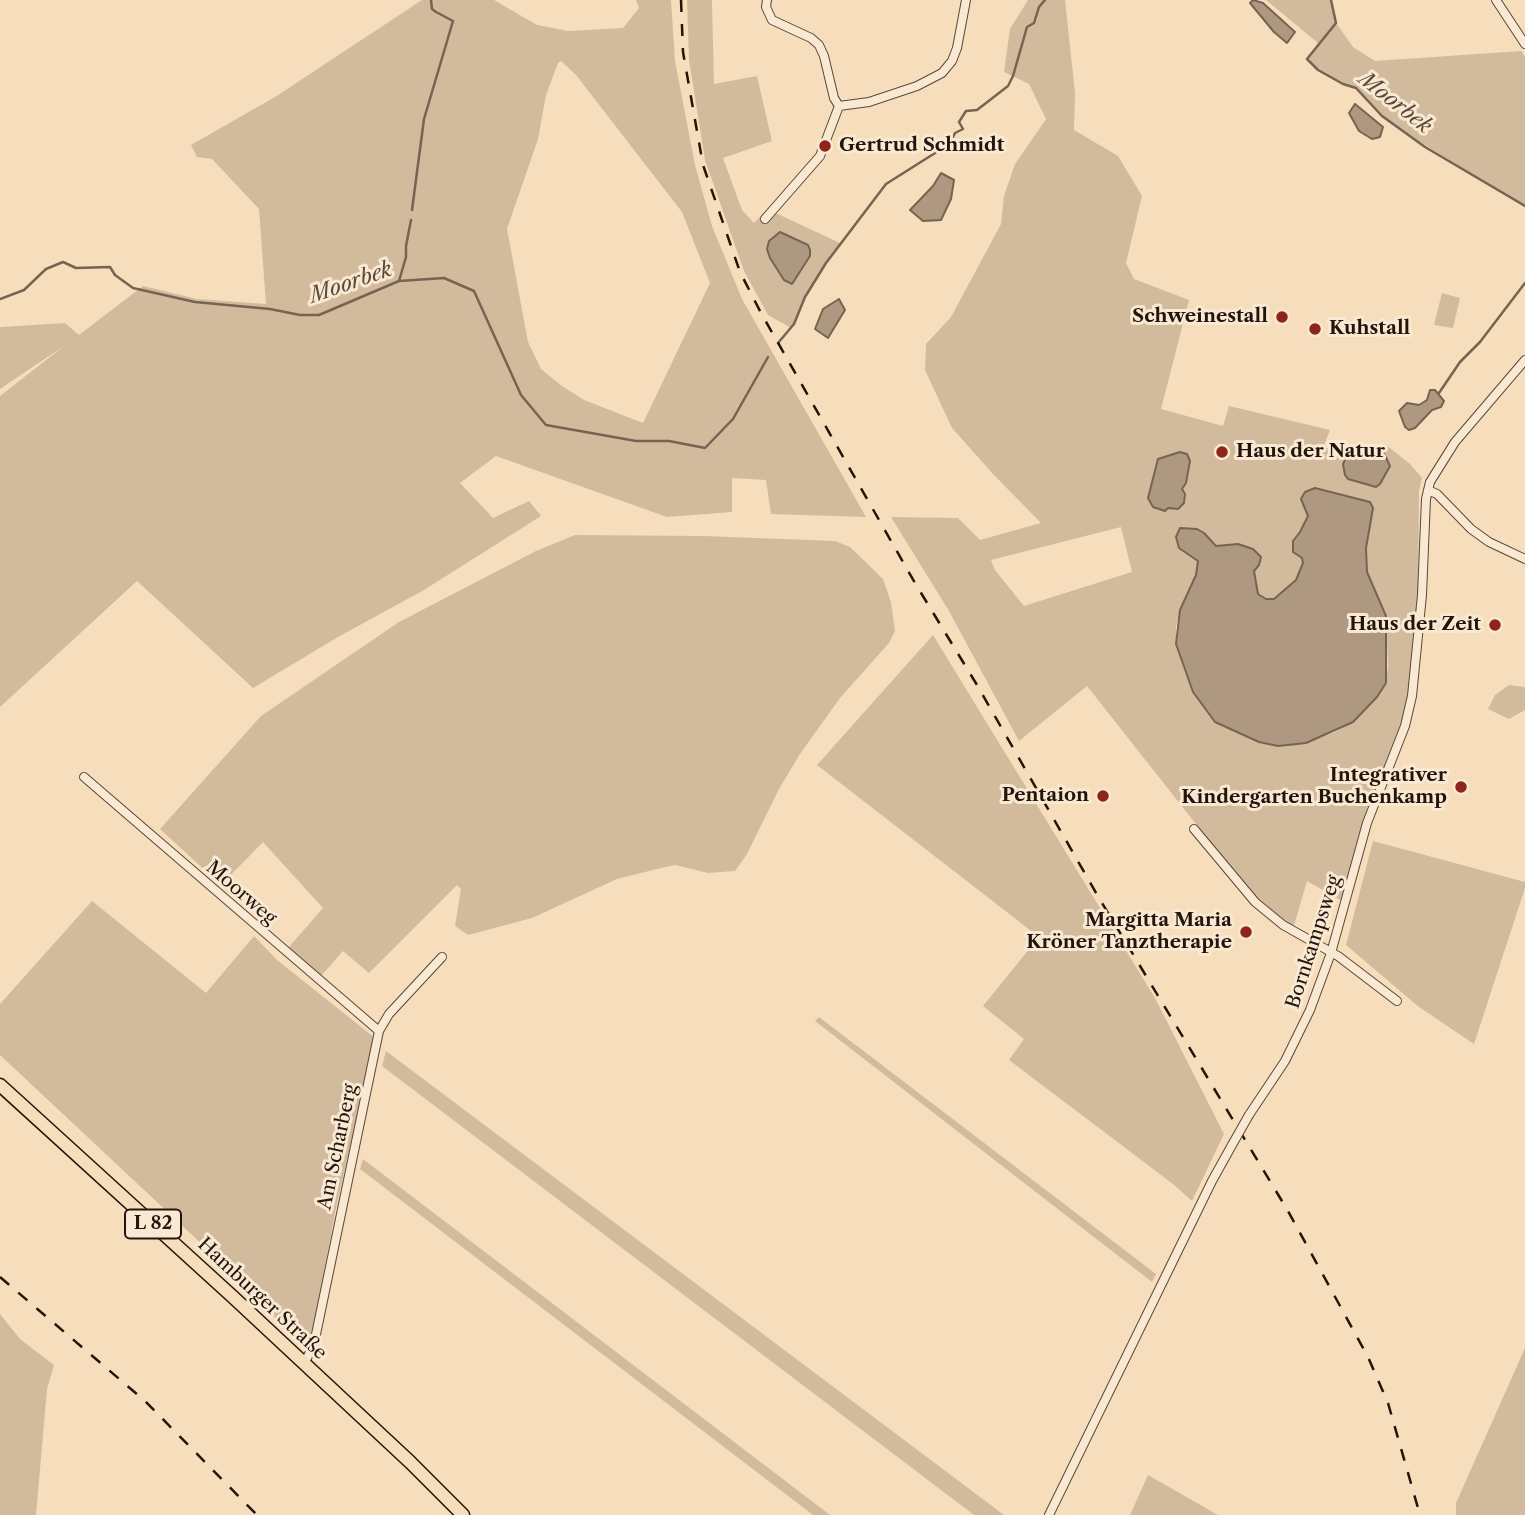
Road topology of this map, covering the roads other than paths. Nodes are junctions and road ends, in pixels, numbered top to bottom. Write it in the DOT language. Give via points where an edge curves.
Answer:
graph roads {
  1 [pos="767,0"];
  2 [pos="966,0"];
  3 [pos="1496,0"];
  4 [pos="1525,44"];
  5 [pos="839,106"];
  6 [pos="765,219"];
  7 [pos="1525,360"];
  8 [pos="1428,490"];
  9 [pos="1525,559"];
  10 [pos="84,777"];
  11 [pos="1194,829"];
  12 [pos="1331,953"];
  13 [pos="442,957"];
  14 [pos="1397,1001"];
  15 [pos="379,1031"];
  16 [pos="0,1085"];
  17 [pos="304,1364"];
  18 [pos="463,1515"];
  19 [pos="1049,1515"];
  1 -- 5 [label="street" via="772,20 819,45"];
  2 -- 5 [label="street" via="957,48 942,73 869,102"];
  3 -- 4 [label="street"];
  5 -- 6 [label="street" via="820,156"];
  7 -- 8 [label="street, Bornkampsweg" via="1455,442"];
  8 -- 9 [label="street" via="1489,542"];
  8 -- 12 [label="street, Bornkampsweg" via="1409,712 1367,823"];
  10 -- 15 [label="street, Moorweg"];
  11 -- 12 [label="street" via="1255,902"];
  12 -- 14 [label="street"];
  12 -- 19 [label="street, Bornkampsweg, bridge" via="1285,1061 1212,1181"];
  13 -- 15 [label="street, Am Scharberg"];
  15 -- 17 [label="street, Am Scharberg" via="314,1344"];
  16 -- 17 [label="main road, Hamburger Straße / L 82"];
  17 -- 18 [label="main road, Hamburger Straße / L 82"];
}
